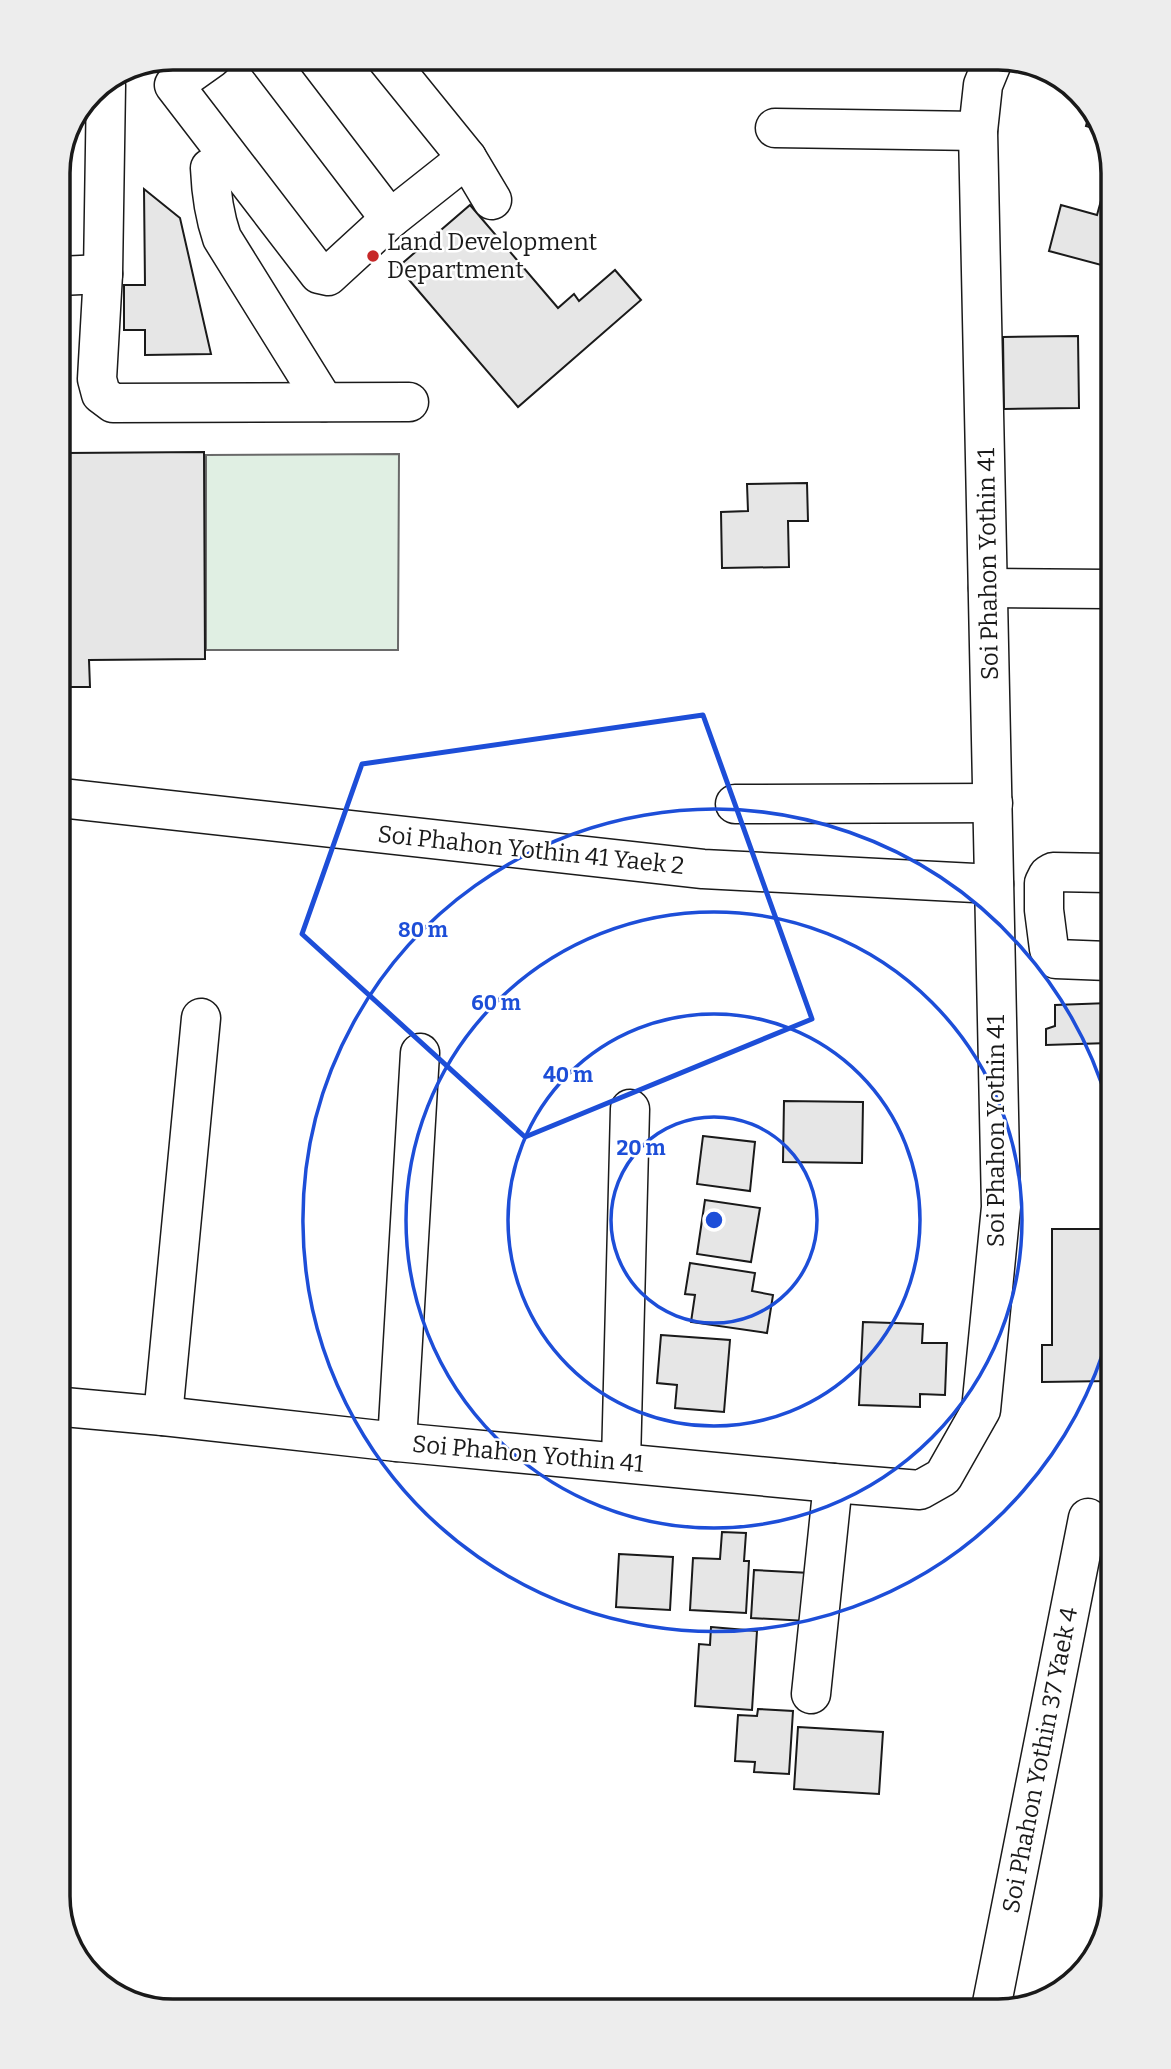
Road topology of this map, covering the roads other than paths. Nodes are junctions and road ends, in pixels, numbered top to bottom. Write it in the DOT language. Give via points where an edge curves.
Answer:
graph roads {
  1 [pos="276,70"];
  2 [pos="396,70"];
  3 [pos="989,70"];
  4 [pos="167,74"];
  5 [pos="106,95"];
  6 [pos="775,128"];
  7 [pos="978,131"];
  8 [pos="467,158"];
  9 [pos="210,168"];
  10 [pos="492,200"];
  11 [pos="390,219"];
  12 [pos="103,274"];
  13 [pos="70,275"];
  14 [pos="324,402"];
  15 [pos="409,402"];
  16 [pos="988,588"];
  17 [pos="1101,589"];
  18 [pos="70,799"];
  19 [pos="993,803"];
  20 [pos="735,804"];
  21 [pos="1101,873"];
  22 [pos="994,896"];
  23 [pos="1044,910"];
  24 [pos="1101,961"];
  25 [pos="201,1018"];
  26 [pos="420,1053"];
  27 [pos="630,1109"];
  28 [pos="70,1408"];
  29 [pos="163,1416"];
  30 [pos="397,1442"];
  31 [pos="621,1462"];
  32 [pos="833,1483"];
  33 [pos="1088,1518"];
  34 [pos="811,1694"];
  35 [pos="993,1999"];
  1 -- 11 [label="street"];
  2 -- 8 [label="street"];
  3 -- 7 [label="street, Soi Phahon Yothin 41"];
  4 -- 11 [label="street" via="319,274 328,276"];
  5 -- 12 [label="street"];
  6 -- 7 [label="street"];
  7 -- 16 [label="street, Soi Phahon Yothin 41"];
  8 -- 10 [label="street"];
  8 -- 11 [label="street"];
  9 -- 14 [label="street" via="222,238"];
  12 -- 13 [label="street"];
  12 -- 14 [label="street" via="97,379 101,394 113,403"];
  14 -- 15 [label="street"];
  16 -- 17 [label="street"];
  16 -- 19 [label="street, Soi Phahon Yothin 41"];
  18 -- 22 [label="street, Soi Phahon Yothin 41 Yaek 2" via="703,869"];
  19 -- 20 [label="street"];
  19 -- 22 [label="street, Soi Phahon Yothin 41"];
  21 -- 23 [label="street" via="1048,875"];
  22 -- 23 [label="street, Soi Phahon Yothin 41 Yaek 2"];
  22 -- 32 [label="street, Soi Phahon Yothin 41" via="1001,1207 981,1410 943,1476 920,1490"];
  23 -- 24 [label="street" via="1049,952 1056,959"];
  25 -- 29 [label="street"];
  26 -- 30 [label="street"];
  27 -- 31 [label="street"];
  28 -- 29 [label="street, Soi Phahon Yothin 41"];
  29 -- 30 [label="street, Soi Phahon Yothin 41"];
  30 -- 31 [label="street, Soi Phahon Yothin 41"];
  31 -- 32 [label="street, Soi Phahon Yothin 41"];
  32 -- 34 [label="street"];
  33 -- 35 [label="street, Soi Phahon Yothin 37 Yaek 4"];
}
